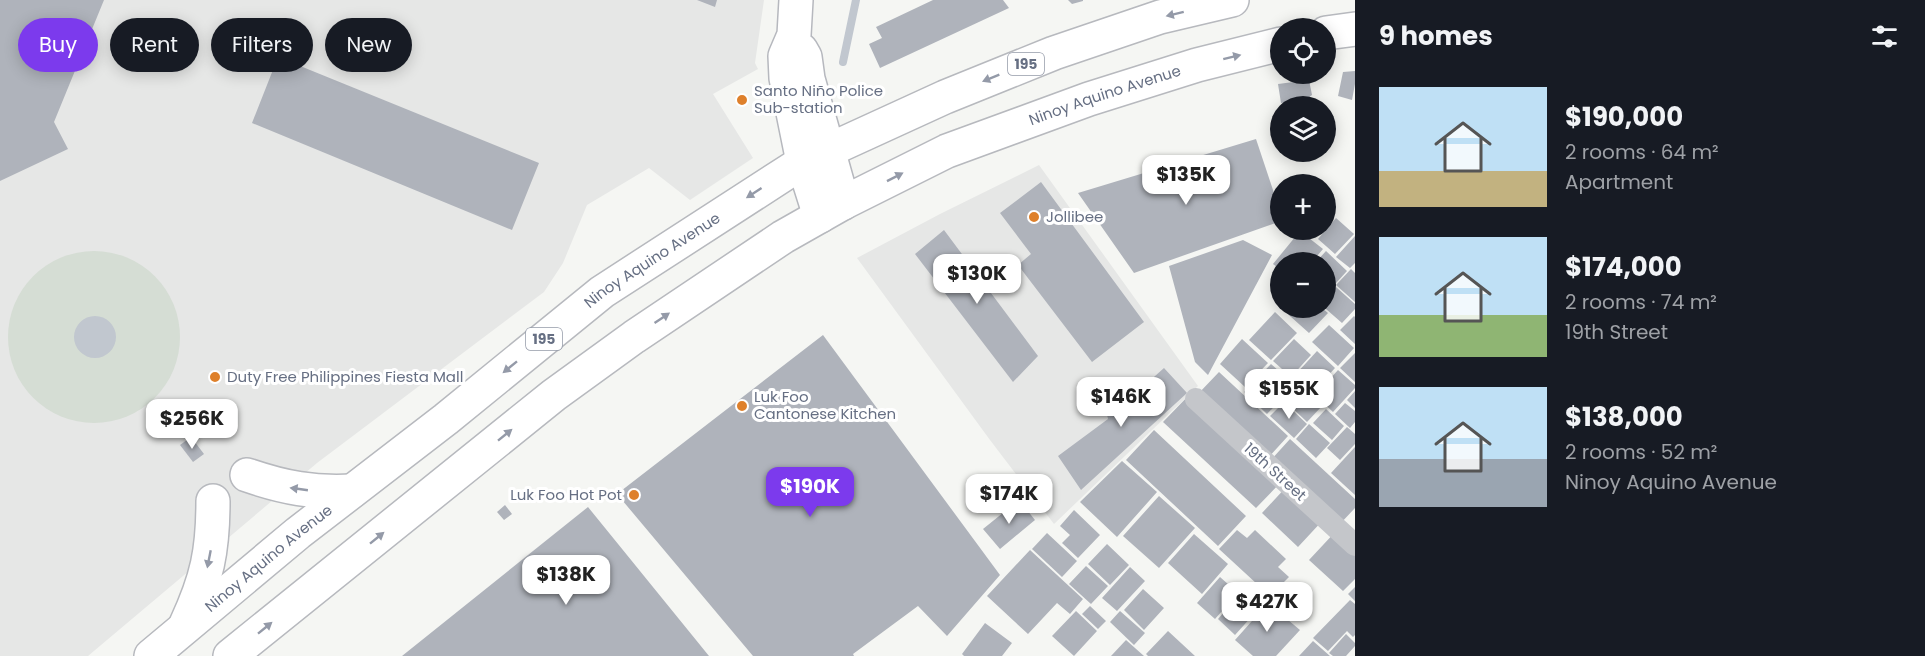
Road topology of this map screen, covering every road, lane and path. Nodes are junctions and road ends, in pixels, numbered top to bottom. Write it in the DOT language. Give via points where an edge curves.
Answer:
graph roads {
  1 [pos="796,0"];
  2 [pos="1232,0"];
  3 [pos="1355,29"];
  4 [pos="1336,32"];
  5 [pos="1270,47"];
  6 [pos="815,156"];
  7 [pos="831,210"];
  8 [pos="1196,399"];
  9 [pos="248,475"];
  10 [pos="352,491"];
  11 [pos="213,501"];
  12 [pos="1355,545"];
  13 [pos="184,628"];
  14 [pos="151,656"];
  15 [pos="230,656"];
  1 -- 6 [label="main road" via="794,35 805,57"];
  2 -- 6 [label="main road, Ninoy Aquino Avenue / 195, one-way" via="1160,17 1054,53"];
  3 -- 4 [label="main road"];
  7 -- 5 [label="main road, Ninoy Aquino Avenue, one-way" via="947,152 1089,99"];
  6 -- 7 [label="main road"];
  6 -- 10 [label="main road, Ninoy Aquino Avenue / 195, one-way" via="602,292"];
  15 -- 7 [label="main road, Ninoy Aquino Avenue, one-way" via="554,394 783,237"];
  8 -- 12 [label="street, 19th Street"];
  10 -- 9 [label="main road, one-way" via="301,490"];
  10 -- 13 [label="main road, Ninoy Aquino Avenue / 195"];
  11 -- 13 [label="main road, one-way" via="208,565"];
  13 -- 14 [label="main road, Ninoy Aquino Avenue / 195"];
}
